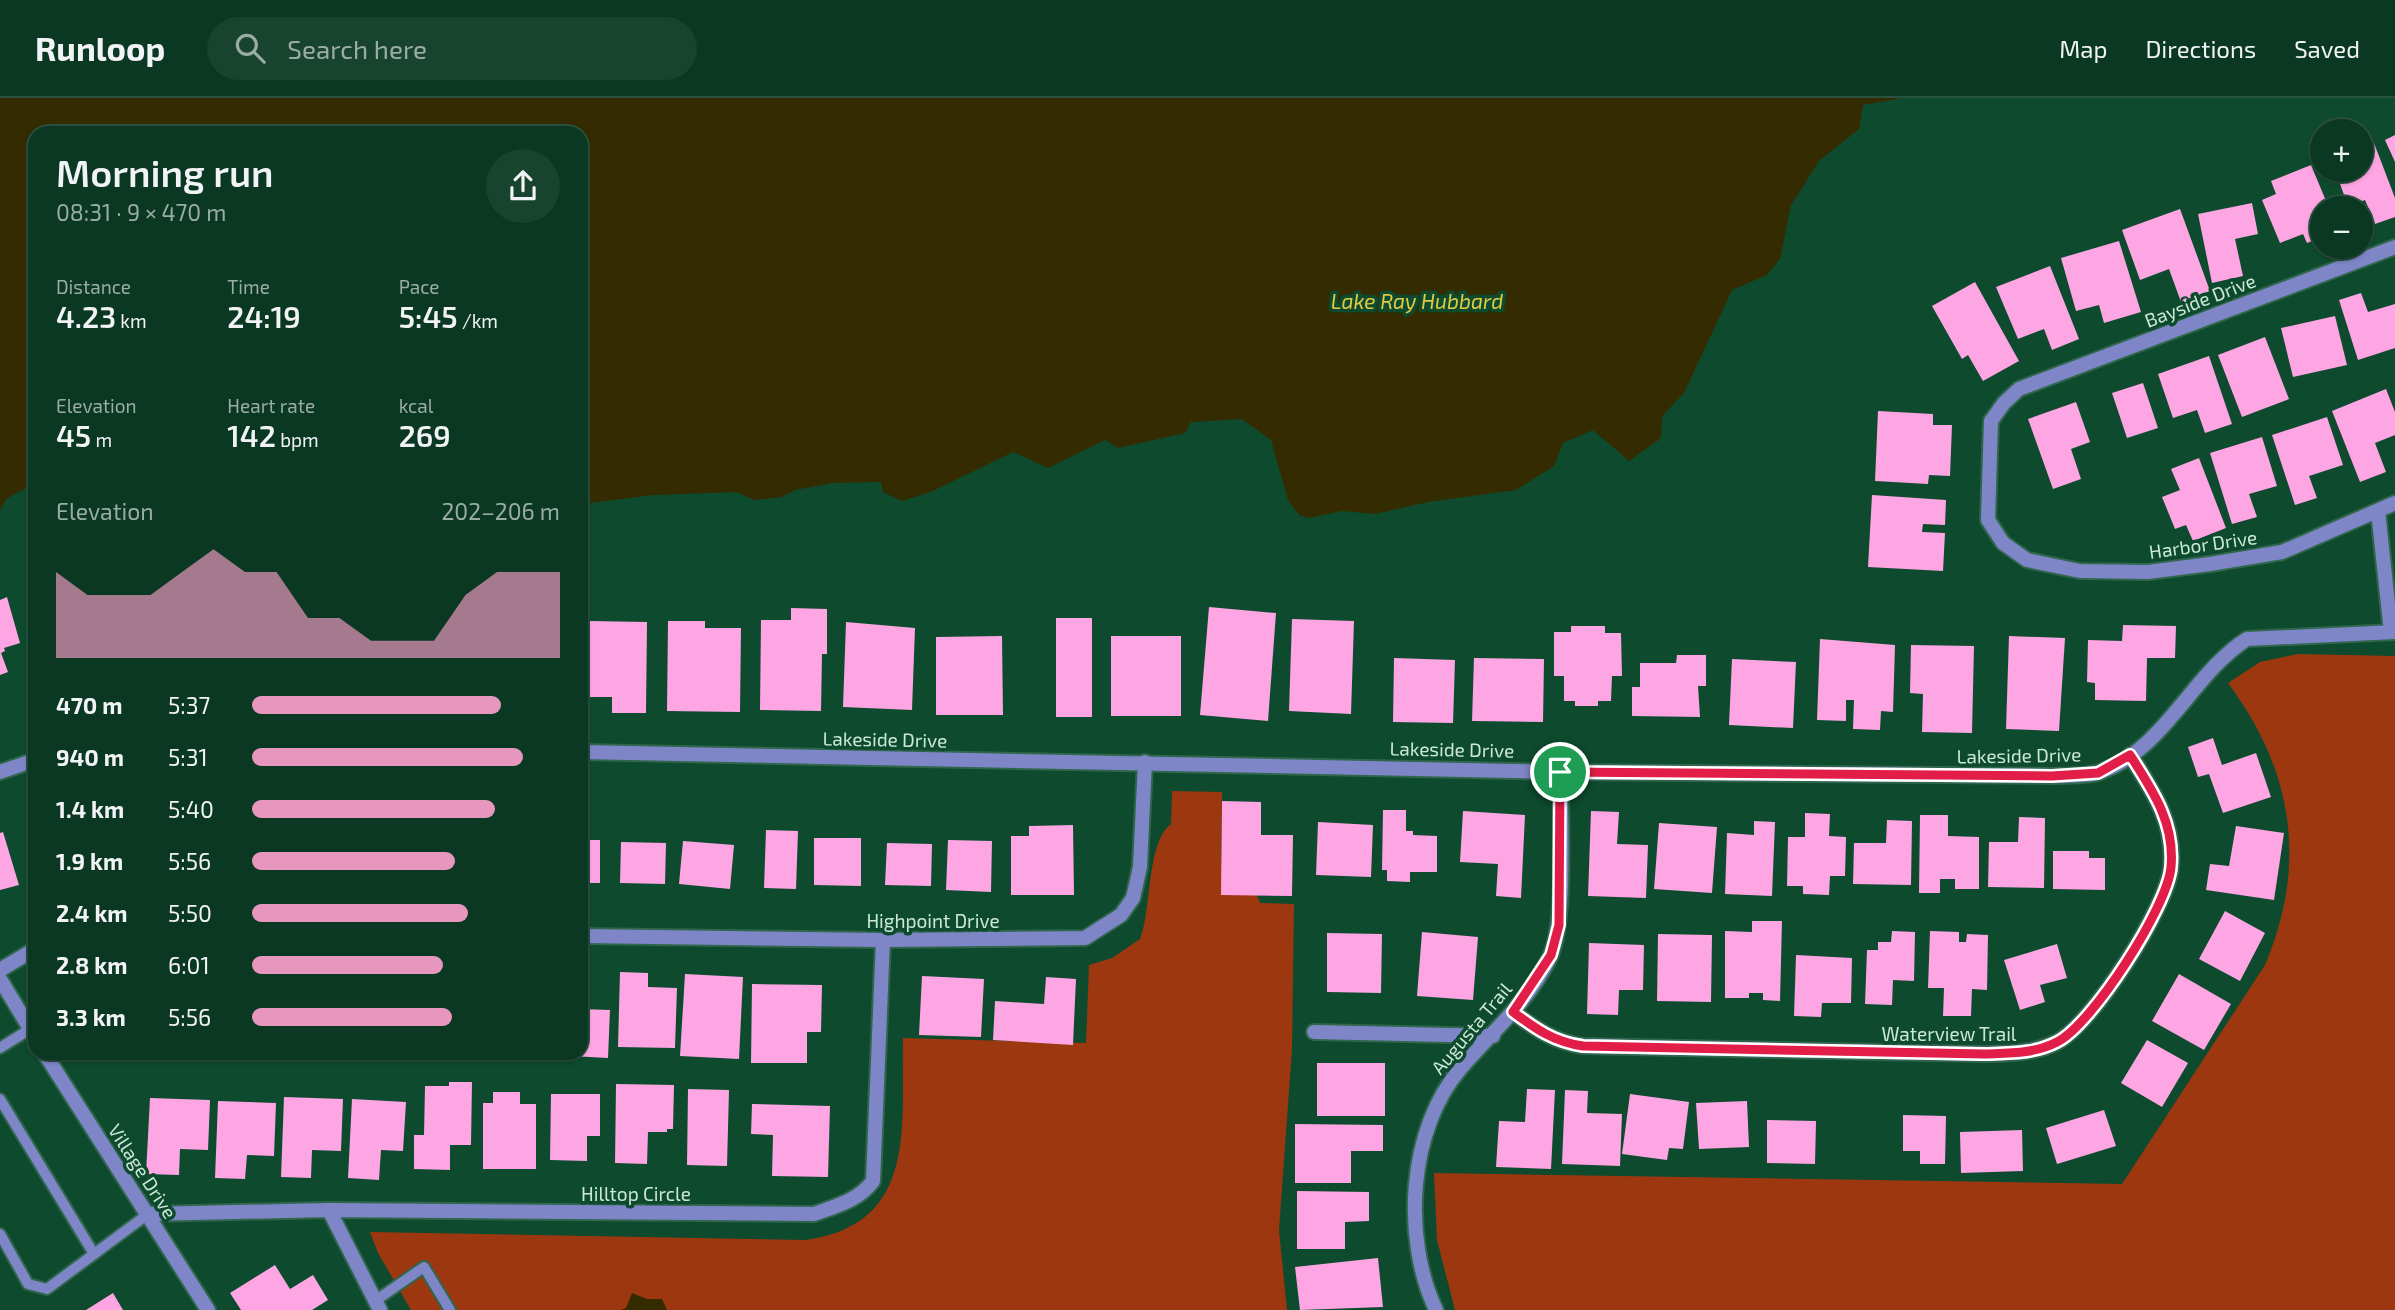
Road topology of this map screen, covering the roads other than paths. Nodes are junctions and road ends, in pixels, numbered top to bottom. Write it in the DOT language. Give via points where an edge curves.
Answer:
graph roads {
  1 [pos="2395,247"];
  2 [pos="2395,503"];
  3 [pos="2378,511"];
  4 [pos="2027,561"];
  5 [pos="2393,632"];
  6 [pos="588,752"];
  7 [pos="2130,755"];
  8 [pos="28,762"];
  9 [pos="1146,762"];
  10 [pos="0,772"];
  11 [pos="1560,772"];
  12 [pos="588,936"];
  13 [pos="883,940"];
  14 [pos="28,953"];
  15 [pos="0,970"];
  16 [pos="0,979"];
  17 [pos="1513,1012"];
  18 [pos="28,1026"];
  19 [pos="1314,1032"];
  20 [pos="28,1035"];
  21 [pos="1493,1036"];
  22 [pos="0,1048"];
  23 [pos="49,1060"];
  24 [pos="0,1099"];
  25 [pos="329,1210"];
  26 [pos="148,1214"];
  27 [pos="0,1234"];
  28 [pos="94,1254"];
  29 [pos="378,1305"];
  30 [pos="208,1310"];
  31 [pos="450,1310"];
  32 [pos="1436,1310"];
  1 -- 4 [label="street, Bayside Drive" via="2020,389 2004,402 1991,421 1988,520 2003,543"];
  2 -- 3 [label="street, Harbor Drive"];
  3 -- 4 [label="street, Harbor Drive" via="2282,552 2210,564 2148,572 2080,571"];
  3 -- 5 [label="street"];
  5 -- 7 [label="street, Lakeside Drive" via="2247,639 2230,650"];
  6 -- 9 [label="street, Lakeside Drive"];
  7 -- 11 [label="street, Lakeside Drive" via="2098,773 2052,776"];
  7 -- 17 [label="street, Waterview Trail" via="2161,802 2169,829 2171,869 2164,896 2102,1002 2058,1042 2026,1053 1984,1054 1583,1046 1546,1036"];
  8 -- 10 [label="street"];
  9 -- 11 [label="street, Lakeside Drive"];
  9 -- 13 [label="street, Highpoint Drive" via="1140,867 1133,898 1105,927 1085,938"];
  11 -- 17 [label="street, Augusta Trail" via="1559,925 1551,955"];
  12 -- 13 [label="street, Highpoint Drive"];
  13 -- 25 [label="street, Hilltop Circle" via="873,1181 849,1202 814,1214"];
  14 -- 15 [label="street"];
  16 -- 18 [label="street"];
  17 -- 21 [label="street, Augusta Trail"];
  19 -- 21 [label="street"];
  20 -- 22 [label="lane"];
  21 -- 32 [label="street, Augusta Trail" via="1445,1089 1422,1148 1416,1199 1418,1244 1428,1294"];
  23 -- 26 [label="street, Village Drive"];
  24 -- 28 [label="lane"];
  25 -- 26 [label="street, Hilltop Circle"];
  25 -- 29 [label="street"];
  26 -- 28 [label="lane"];
  26 -- 30 [label="street, Village Drive"];
  27 -- 28 [label="lane" via="28,1284 47,1289"];
  29 -- 31 [label="lane" via="424,1268"];
}
